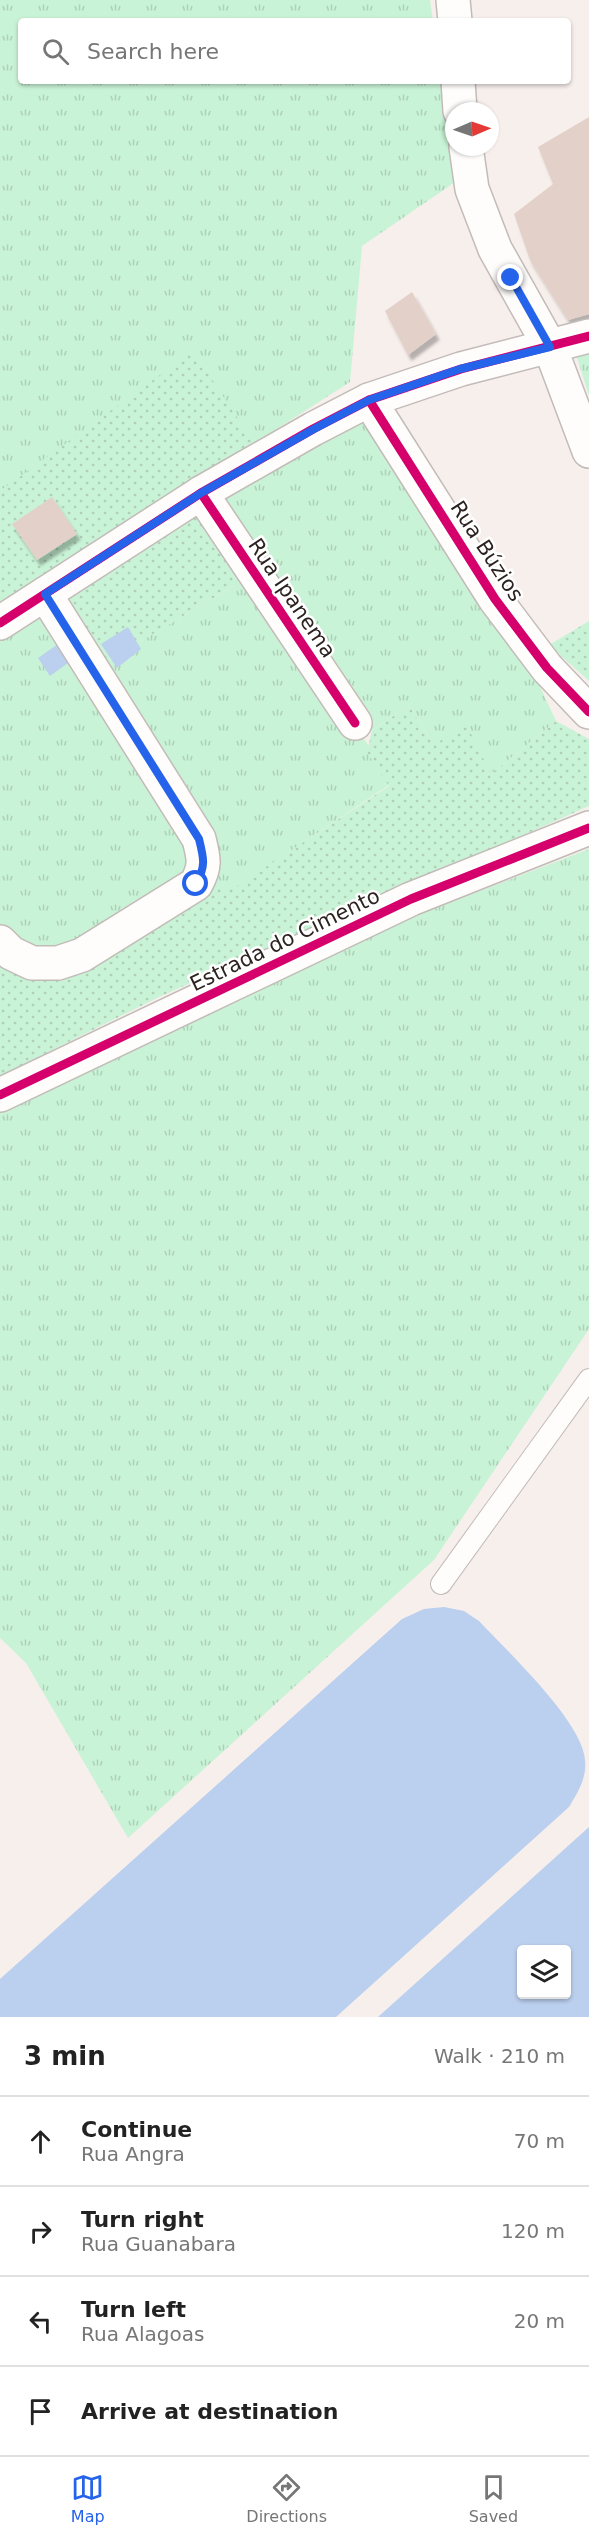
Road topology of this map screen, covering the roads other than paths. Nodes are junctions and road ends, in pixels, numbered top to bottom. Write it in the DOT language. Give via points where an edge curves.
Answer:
graph roads {
  1 [pos="453,0"];
  2 [pos="455,18"];
  3 [pos="458,84"];
  4 [pos="459,102"];
  5 [pos="467,156"];
  6 [pos="589,336"];
  7 [pos="550,347"];
  8 [pos="369,400"];
  9 [pos="589,451"];
  10 [pos="201,493"];
  11 [pos="45,594"];
  12 [pos="0,623"];
  13 [pos="589,712"];
  14 [pos="355,723"];
  15 [pos="589,828"];
  16 [pos="0,942"];
  17 [pos="0,1095"];
  18 [pos="589,1379"];
  19 [pos="441,1584"];
  1 -- 2 [label="street"];
  3 -- 4 [label="street"];
  5 -- 7 [label="street" via="472,189 495,249"];
  6 -- 7 [label="street"];
  7 -- 8 [label="street" via="460,369"];
  7 -- 9 [label="street"];
  8 -- 10 [label="street"];
  8 -- 13 [label="street, Rua Búzios" via="495,599 547,668"];
  10 -- 11 [label="street"];
  10 -- 14 [label="street, Rua Ipanema"];
  11 -- 12 [label="street"];
  11 -- 16 [label="street" via="199,839 203,871 196,884 82,956 58,963 32,963 11,953"];
  15 -- 17 [label="street, Estrada do Cimento" via="411,899"];
  18 -- 19 [label="lane"];
}
